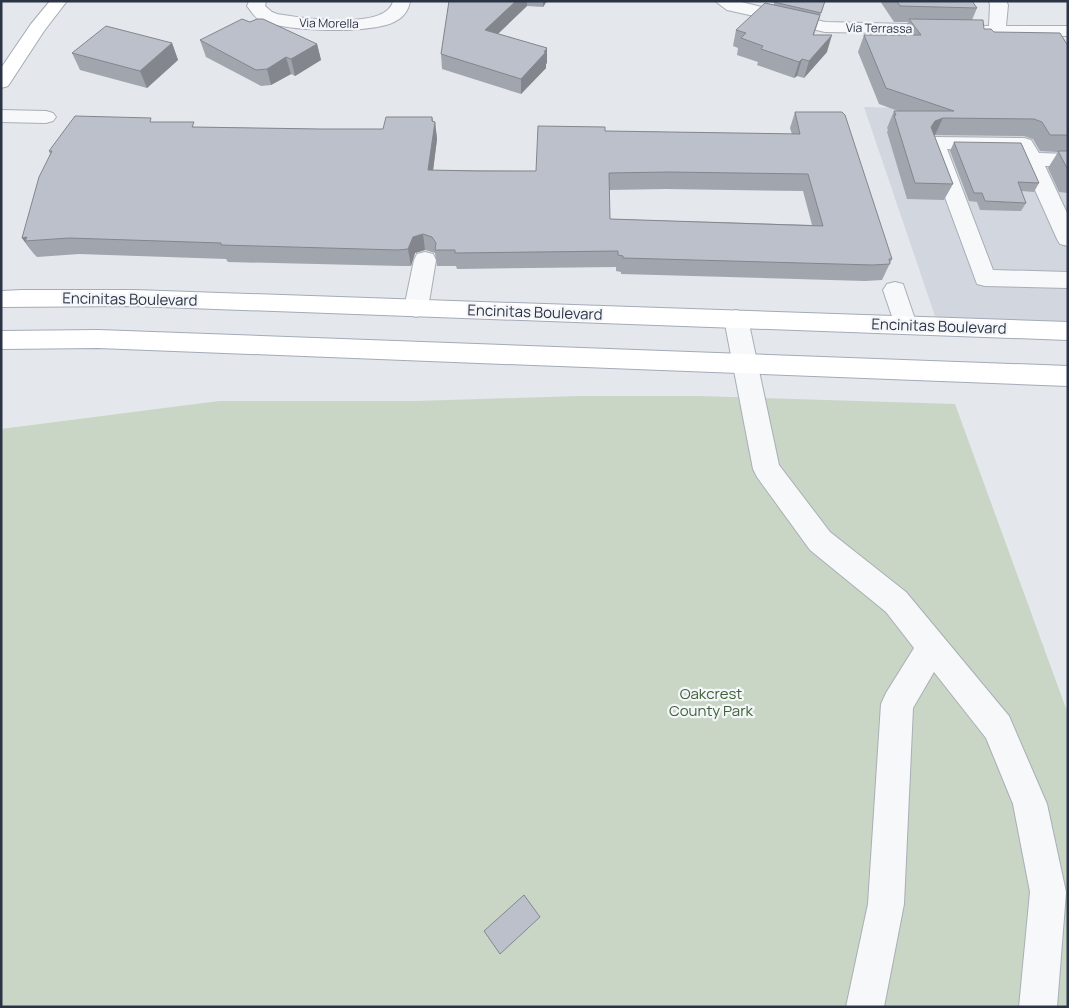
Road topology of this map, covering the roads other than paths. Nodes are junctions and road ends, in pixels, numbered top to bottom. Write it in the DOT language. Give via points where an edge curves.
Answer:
graph roads {
  1 [pos="59,1"];
  2 [pos="258,1"];
  3 [pos="402,1"];
  4 [pos="724,1"];
  5 [pos="997,1"];
  6 [pos="1068,30"];
  7 [pos="997,31"];
  8 [pos="1,82"];
  9 [pos="1,116"];
  10 [pos="46,117"];
  11 [pos="1032,160"];
  12 [pos="1068,160"];
  13 [pos="1068,239"];
  14 [pos="425,260"];
  15 [pos="1068,280"];
  16 [pos="895,290"];
  17 [pos="1,299"];
  18 [pos="416,308"];
  19 [pos="736,319"];
  20 [pos="904,325"];
  21 [pos="1068,331"];
  22 [pos="1,340"];
  23 [pos="745,364"];
  24 [pos="1068,376"];
  25 [pos="932,647"];
  26 [pos="865,1007"];
  27 [pos="1038,1007"];
  1 -- 8 [label="main road" via="36,28"];
  2 -- 3 [label="street, Via Morella" via="256,6 265,16 288,23 363,24 380,22 394,15"];
  4 -- 7 [label="street, Via Terrassa" via="733,6 825,27"];
  5 -- 7 [label="street"];
  6 -- 7 [label="street, Via Terrassa"];
  9 -- 10 [label="street"];
  11 -- 12 [label="street"];
  11 -- 13 [label="street"];
  11 -- 15 [label="street" via="1024,144 935,143 985,278"];
  14 -- 18 [label="street"];
  16 -- 20 [label="street"];
  17 -- 18 [label="main road, Encinitas Boulevard" via="134,298"];
  18 -- 19 [label="main road, Encinitas Boulevard"];
  19 -- 20 [label="main road, Encinitas Boulevard"];
  19 -- 23 [label="street"];
  20 -- 21 [label="main road, Encinitas Boulevard"];
  22 -- 23 [label="main road" via="98,340"];
  23 -- 24 [label="main road"];
  23 -- 25 [label="street" via="766,469 820,541 896,602"];
  25 -- 26 [label="street" via="897,704 886,904"];
  25 -- 27 [label="street" via="998,727 1030,804 1048,892"];
}
